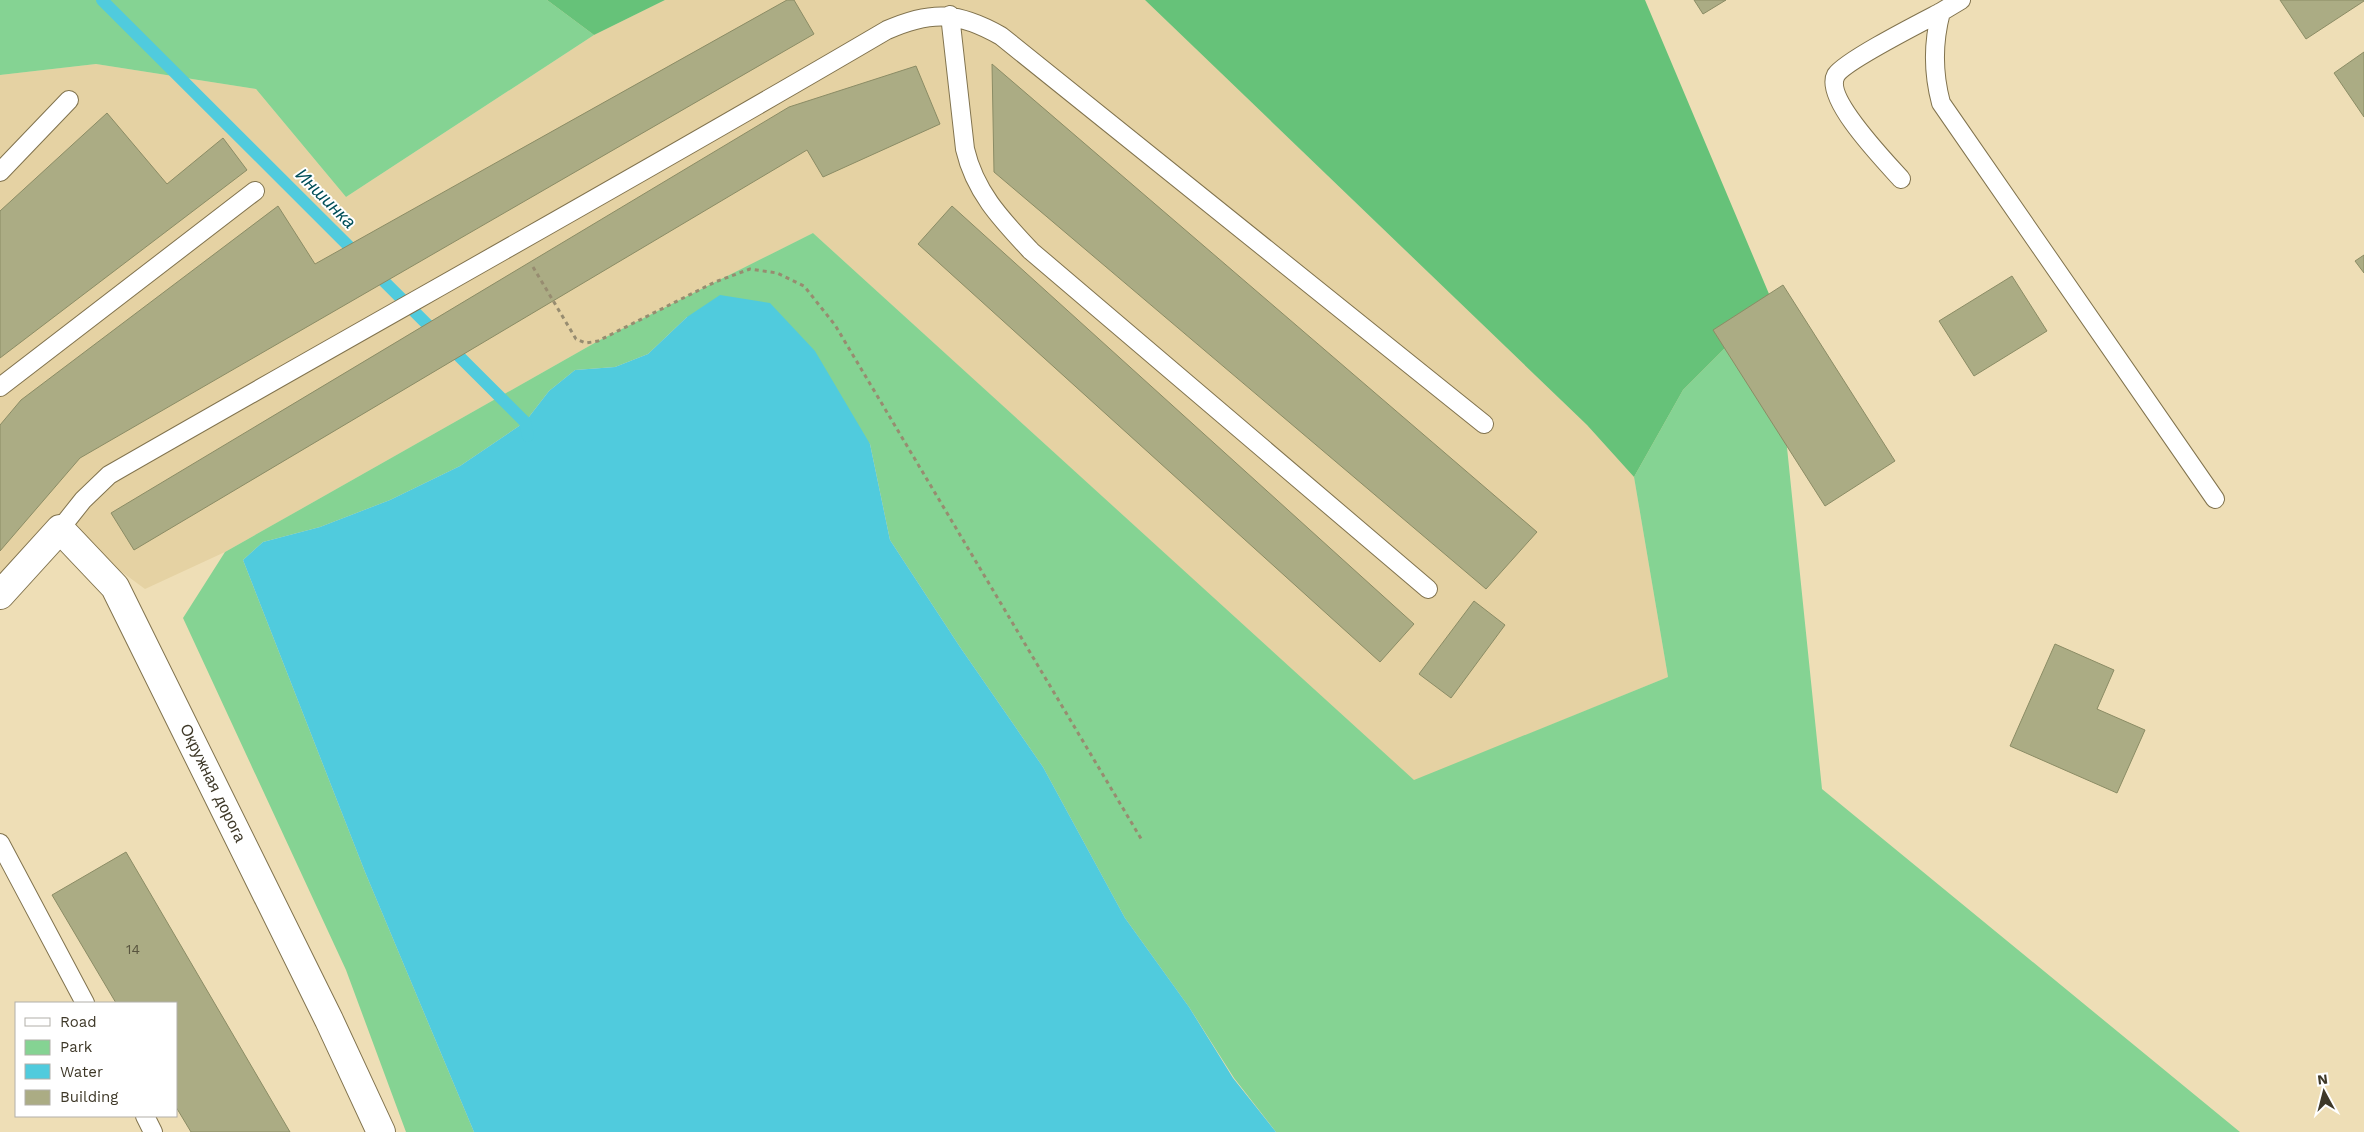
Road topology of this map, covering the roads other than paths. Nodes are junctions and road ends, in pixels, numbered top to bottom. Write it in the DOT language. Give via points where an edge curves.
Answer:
graph roads {
  1 [pos="1961,0"];
  2 [pos="1941,12"];
  3 [pos="950,15"];
  4 [pos="69,100"];
  5 [pos="0,172"];
  6 [pos="1901,179"];
  7 [pos="255,191"];
  8 [pos="0,388"];
  9 [pos="1484,424"];
  10 [pos="2215,499"];
  11 [pos="60,529"];
  12 [pos="1428,589"];
  13 [pos="0,595"];
  14 [pos="0,843"];
  15 [pos="84,1002"];
  16 [pos="146,1117"];
  17 [pos="154,1132"];
  18 [pos="381,1132"];
  1 -- 2 [label="lane"];
  2 -- 6 [label="lane" via="1859,58 1836,75 1835,82 1843,106 1854,125"];
  2 -- 10 [label="lane" via="1934,70 1941,103"];
  3 -- 9 [label="lane" via="972,20 1001,36"];
  3 -- 11 [label="lane" via="887,30 109,475"];
  3 -- 12 [label="lane" via="969,167 977,186 1008,227 1031,251"];
  4 -- 5 [label="lane"];
  7 -- 8 [label="lane"];
  11 -- 13 [label="street"];
  11 -- 18 [label="street, Окружная дорога" via="115,587"];
  14 -- 15 [label="lane"];
  16 -- 17 [label="lane"];
}
